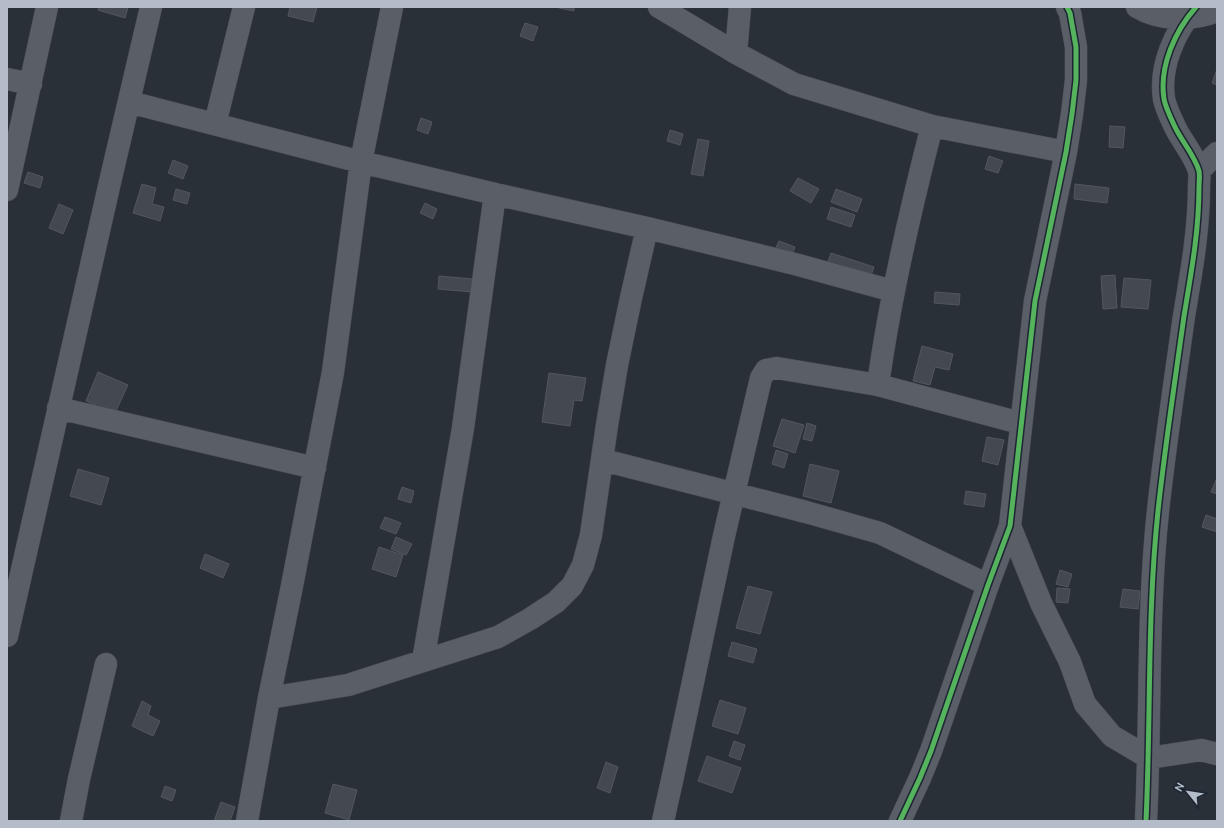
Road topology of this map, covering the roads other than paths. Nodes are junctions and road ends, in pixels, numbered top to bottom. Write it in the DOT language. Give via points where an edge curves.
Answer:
graph roads {
  1 [pos="47,7"];
  2 [pos="152,7"];
  3 [pos="244,7"];
  4 [pos="392,7"];
  5 [pos="659,7"];
  6 [pos="740,7"];
  7 [pos="1067,7"];
  8 [pos="1138,7"];
  9 [pos="1217,11"];
  10 [pos="1191,13"];
  11 [pos="736,53"];
  12 [pos="7,79"];
  13 [pos="31,84"];
  14 [pos="129,102"];
  15 [pos="215,124"];
  16 [pos="932,126"];
  17 [pos="1066,152"];
  18 [pos="1217,153"];
  19 [pos="361,162"];
  20 [pos="1199,171"];
  21 [pos="7,190"];
  22 [pos="495,194"];
  23 [pos="647,228"];
  24 [pos="893,291"];
  25 [pos="878,385"];
  26 [pos="58,408"];
  27 [pos="1020,423"];
  28 [pos="603,460"];
  29 [pos="315,468"];
  30 [pos="734,494"];
  31 [pos="1010,526"];
  32 [pos="988,585"];
  33 [pos="7,636"];
  34 [pos="423,661"];
  35 [pos="106,664"];
  36 [pos="269,698"];
  37 [pos="1217,754"];
  38 [pos="1149,758"];
  39 [pos="71,821"];
  40 [pos="247,821"];
  41 [pos="663,821"];
  42 [pos="900,821"];
  43 [pos="1146,821"];
  1 -- 13 [label="street"];
  2 -- 14 [label="street"];
  3 -- 15 [label="street"];
  4 -- 19 [label="street"];
  5 -- 11 [label="street"];
  6 -- 11 [label="street"];
  7 -- 17 [label="street" via="1076,47 1076,80"];
  8 -- 10 [label="street" via="1160,15"];
  9 -- 10 [label="street" via="1202,16"];
  10 -- 20 [label="street" via="1172,45 1164,74 1164,98 1175,128"];
  11 -- 16 [label="street" via="794,84"];
  12 -- 13 [label="street"];
  13 -- 21 [label="street"];
  14 -- 15 [label="street"];
  14 -- 26 [label="street"];
  15 -- 19 [label="street"];
  16 -- 17 [label="street"];
  16 -- 24 [label="street"];
  17 -- 27 [label="street" via="1035,301"];
  18 -- 20 [label="street"];
  19 -- 22 [label="street"];
  19 -- 29 [label="street" via="333,372"];
  20 -- 38 [label="street" via="1197,232 1169,420 1152,576"];
  22 -- 23 [label="street"];
  22 -- 34 [label="street" via="463,428"];
  23 -- 24 [label="street"];
  23 -- 28 [label="street" via="617,365"];
  24 -- 25 [label="street"];
  25 -- 27 [label="street"];
  25 -- 30 [label="street" via="777,368 766,370 761,378"];
  26 -- 29 [label="street"];
  26 -- 33 [label="street"];
  27 -- 31 [label="street"];
  28 -- 30 [label="street"];
  28 -- 34 [label="street" via="591,535 582,565 572,586 556,602 498,637"];
  29 -- 36 [label="street"];
  30 -- 32 [label="street" via="880,533"];
  30 -- 41 [label="street"];
  31 -- 32 [label="street"];
  31 -- 38 [label="street" via="1070,662 1085,704 1112,736"];
  32 -- 42 [label="street" via="931,751"];
  34 -- 36 [label="street" via="348,685"];
  35 -- 39 [label="street"];
  36 -- 40 [label="street"];
  37 -- 38 [label="street" via="1201,750"];
  38 -- 43 [label="street"];
}
